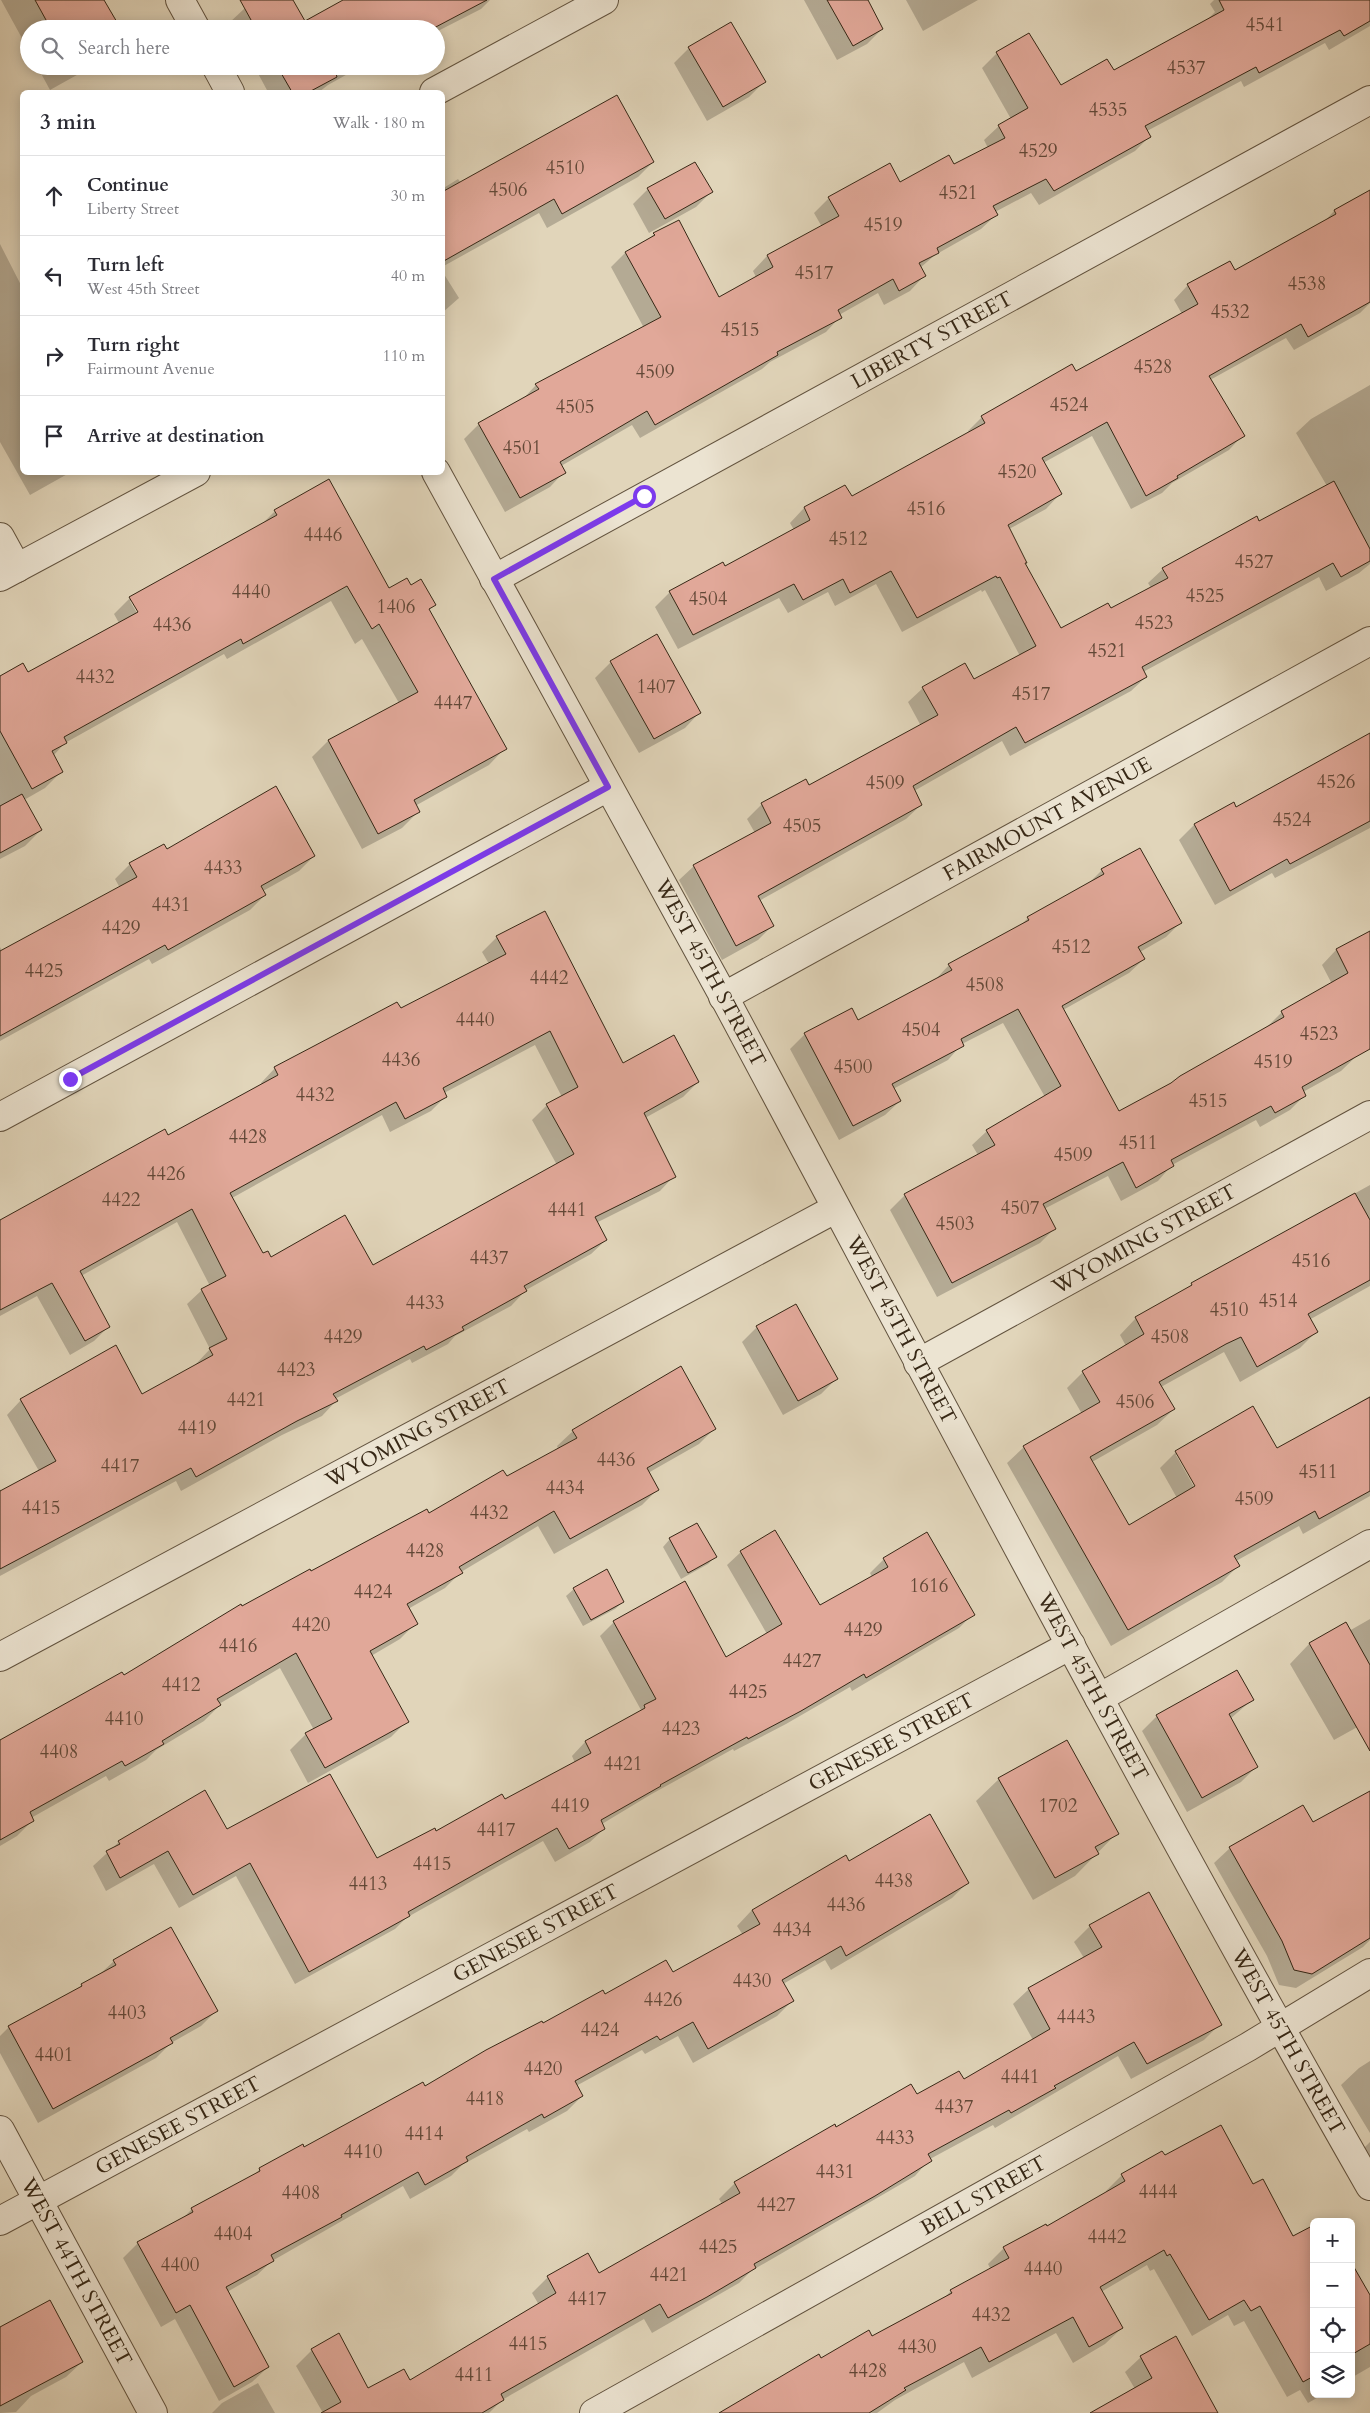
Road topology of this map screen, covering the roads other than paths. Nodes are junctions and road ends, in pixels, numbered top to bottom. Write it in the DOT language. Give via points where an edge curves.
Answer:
graph roads {
  1 [pos="180,0"];
  2 [pos="604,0"];
  3 [pos="191,20"];
  4 [pos="221,75"];
  5 [pos="229,90"];
  6 [pos="438,90"];
  7 [pos="1370,100"];
  8 [pos="190,475"];
  9 [pos="438,475"];
  10 [pos="0,537"];
  11 [pos="8,572"];
  12 [pos="494,579"];
  13 [pos="1370,641"];
  14 [pos="608,787"];
  15 [pos="723,997"];
  16 [pos="1370,1115"];
  17 [pos="0,1117"];
  18 [pos="835,1209"];
  19 [pos="918,1363"];
  20 [pos="1370,1544"];
  21 [pos="1071,1645"];
  22 [pos="0,1657"];
  23 [pos="1099,1698"];
  24 [pos="1370,1973"];
  25 [pos="1280,2028"];
  26 [pos="0,2130"];
  27 [pos="1370,2186"];
  28 [pos="38,2200"];
  29 [pos="0,2221"];
  30 [pos="153,2413"];
  31 [pos="594,2413"];
  1 -- 3 [label="street"];
  2 -- 6 [label="street"];
  4 -- 5 [label="street"];
  7 -- 12 [label="street, LIBERTY STREET"];
  8 -- 11 [label="street"];
  9 -- 12 [label="street, WEST 45TH STREET"];
  10 -- 11 [label="street"];
  12 -- 14 [label="street, WEST 45TH STREET"];
  13 -- 15 [label="street, FAIRMOUNT AVENUE"];
  14 -- 15 [label="street, WEST 45TH STREET"];
  14 -- 17 [label="street"];
  15 -- 18 [label="street, WEST 45TH STREET"];
  16 -- 19 [label="street, WYOMING STREET"];
  18 -- 19 [label="street, WEST 45TH STREET"];
  18 -- 22 [label="street, WYOMING STREET"];
  19 -- 21 [label="street, WEST 45TH STREET"];
  20 -- 23 [label="street"];
  21 -- 23 [label="street, WEST 45TH STREET"];
  21 -- 28 [label="street, GENESEE STREET"];
  23 -- 25 [label="street, WEST 45TH STREET"];
  24 -- 25 [label="street, BELL STREET"];
  25 -- 27 [label="street, WEST 45TH STREET"];
  25 -- 31 [label="street, BELL STREET"];
  26 -- 28 [label="street, WEST 44TH STREET"];
  28 -- 29 [label="street, GENESEE STREET"];
  28 -- 30 [label="street, WEST 44TH STREET"];
}
